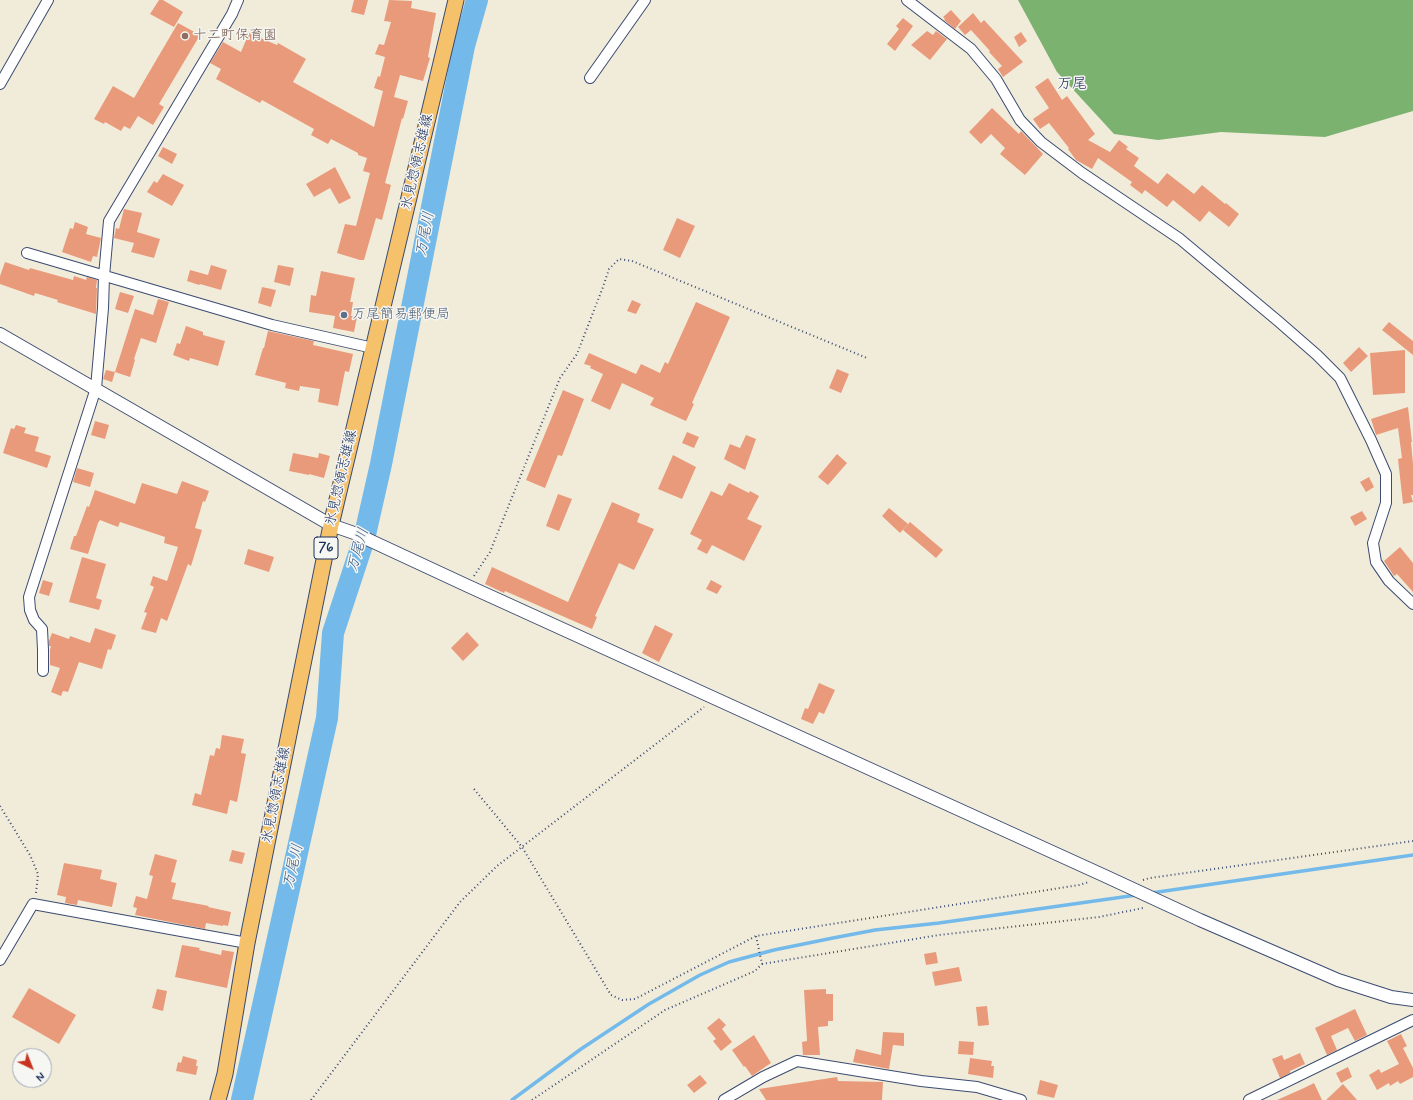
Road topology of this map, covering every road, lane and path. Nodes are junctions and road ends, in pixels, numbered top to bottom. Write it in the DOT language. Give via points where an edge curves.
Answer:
graph roads {
  1 [pos="48,0"];
  2 [pos="238,0"];
  3 [pos="456,0"];
  4 [pos="645,0"];
  5 [pos="907,0"];
  6 [pos="590,78"];
  7 [pos="0,84"];
  8 [pos="27,253"];
  9 [pos="104,276"];
  10 [pos="0,334"];
  11 [pos="373,348"];
  12 [pos="867,358"];
  13 [pos="96,388"];
  14 [pos="331,525"];
  15 [pos="468,586"];
  16 [pos="1413,604"];
  17 [pos="43,671"];
  18 [pos="715,699"];
  19 [pos="474,789"];
  20 [pos="0,806"];
  21 [pos="1413,841"];
  22 [pos="522,847"];
  23 [pos="1105,876"];
  24 [pos="1129,887"];
  25 [pos="1160,901"];
  26 [pos="33,904"];
  27 [pos="756,936"];
  28 [pos="247,943"];
  29 [pos="0,960"];
  30 [pos="762,964"];
  31 [pos="1413,1000"];
  32 [pos="1413,1020"];
  33 [pos="218,1100"];
  34 [pos="311,1100"];
  35 [pos="532,1100"];
  36 [pos="724,1100"];
  37 [pos="1021,1100"];
  38 [pos="1249,1100"];
  1 -- 7 [label="street"];
  2 -- 9 [label="street" via="109,221"];
  3 -- 11 [label="main road, 氷見惣領志雄線 / 76"];
  4 -- 6 [label="street"];
  5 -- 16 [label="street" via="971,49 996,79 1020,120 1041,142 1180,239 1278,321 1340,378 1386,474 1386,503 1373,543 1376,562 1389,580"];
  8 -- 9 [label="street"];
  9 -- 11 [label="street" via="272,325"];
  9 -- 13 [label="street"];
  10 -- 13 [label="street"];
  11 -- 14 [label="main road, 氷見惣領志雄線 / 76"];
  12 -- 15 [label="path" via="632,261 619,259 609,270 577,354 560,378 490,552"];
  13 -- 14 [label="street"];
  13 -- 17 [label="street" via="29,597 30,610 42,630"];
  14 -- 15 [label="street" via="354,533"];
  14 -- 28 [label="main road, 氷見惣領志雄線 / 76"];
  15 -- 18 [label="street"];
  18 -- 22 [label="path"];
  18 -- 23 [label="street"];
  19 -- 22 [label="path"];
  20 -- 26 [label="path" via="30,855 38,874"];
  21 -- 24 [label="path" via="1150,878"];
  22 -- 27 [label="path" via="611,995 622,1000 635,999"];
  22 -- 34 [label="path" via="497,866 460,902"];
  23 -- 24 [label="street"];
  23 -- 27 [label="path" via="1079,886"];
  24 -- 25 [label="street"];
  25 -- 30 [label="path" via="1099,917 939,935"];
  25 -- 31 [label="street" via="1338,980 1391,997"];
  26 -- 28 [label="street"];
  26 -- 29 [label="street"];
  27 -- 30 [label="path"];
  28 -- 33 [label="main road, 氷見惣領志雄線 / 76" via="225,1074"];
  30 -- 35 [label="path" via="755,971 665,1010"];
  32 -- 38 [label="street"];
  36 -- 37 [label="street" via="797,1061 921,1081 977,1087"];
}
